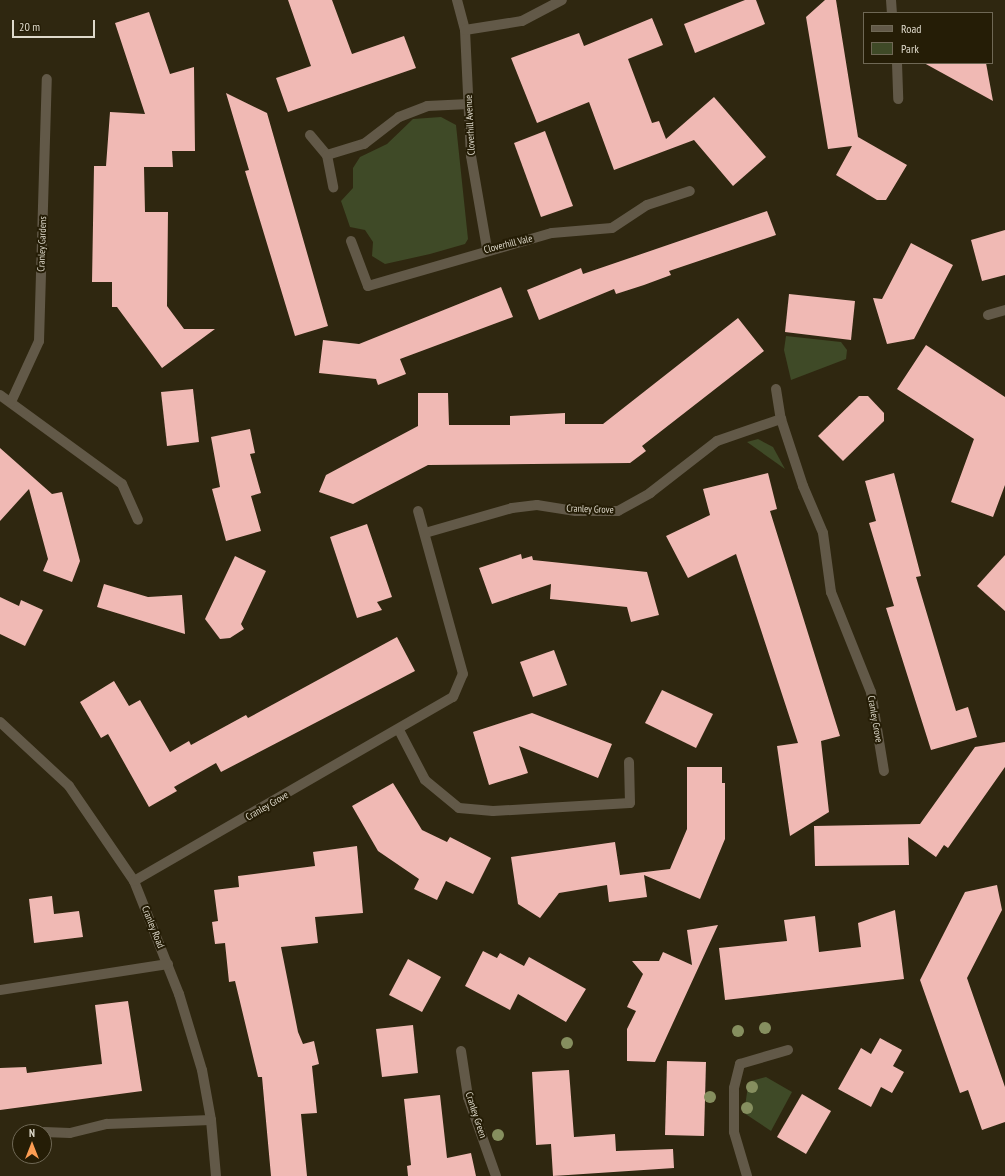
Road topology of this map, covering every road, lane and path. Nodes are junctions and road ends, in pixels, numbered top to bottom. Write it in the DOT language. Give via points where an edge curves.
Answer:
graph roads {
  1 [pos="458,0"];
  2 [pos="562,0"];
  3 [pos="891,0"];
  4 [pos="892,12"];
  5 [pos="465,30"];
  6 [pos="897,64"];
  7 [pos="47,79"];
  8 [pos="898,99"];
  9 [pos="469,104"];
  10 [pos="310,135"];
  11 [pos="327,155"];
  12 [pos="333,187"];
  13 [pos="690,191"];
  14 [pos="351,241"];
  15 [pos="487,249"];
  16 [pos="1005,310"];
  17 [pos="988,315"];
  18 [pos="776,389"];
  19 [pos="0,395"];
  20 [pos="11,402"];
  21 [pos="781,419"];
  22 [pos="418,511"];
  23 [pos="138,520"];
  24 [pos="425,533"];
  25 [pos="0,722"];
  26 [pos="399,730"];
  27 [pos="629,762"];
  28 [pos="884,771"];
  29 [pos="134,881"];
  30 [pos="168,964"];
  31 [pos="0,990"];
  32 [pos="788,1050"];
  33 [pos="461,1052"];
  34 [pos="211,1120"];
  35 [pos="52,1132"];
  36 [pos="216,1176"];
  37 [pos="496,1176"];
  38 [pos="747,1176"];
  1 -- 5 [label="street, Cloverhill Avenue"];
  2 -- 5 [label="street" via="522,21"];
  3 -- 4 [label="street"];
  5 -- 9 [label="street, Cloverhill Avenue"];
  6 -- 8 [label="street"];
  7 -- 20 [label="street, Cranley Gardens" via="39,341"];
  9 -- 11 [label="street" via="427,106 399,117 364,144"];
  9 -- 15 [label="street, Cloverhill Avenue" via="471,156"];
  10 -- 11 [label="street"];
  11 -- 12 [label="street"];
  13 -- 15 [label="street, Cloverhill Vale" via="647,205 612,228 552,233"];
  14 -- 15 [label="street, Cloverhill Vale" via="368,286"];
  16 -- 17 [label="street"];
  18 -- 21 [label="street, Cranley Grove"];
  19 -- 20 [label="street"];
  20 -- 23 [label="street" via="122,484"];
  21 -- 24 [label="street, Cranley Grove" via="717,441 650,493 618,511 576,511 537,505 512,508"];
  21 -- 28 [label="street, Cranley Grove" via="803,486 823,533 832,592 871,692"];
  22 -- 24 [label="street, Cranley Grove"];
  24 -- 26 [label="street, Cranley Grove" via="463,674 453,697"];
  25 -- 29 [label="street, Cranley Road" via="69,786"];
  26 -- 27 [label="street" via="425,780 460,808 493,811 630,803"];
  26 -- 29 [label="street, Cranley Grove"];
  29 -- 30 [label="street, Cranley Road"];
  30 -- 31 [label="street"];
  30 -- 34 [label="street, Cranley Road" via="202,1070"];
  32 -- 38 [label="street" via="740,1064 734,1088 734,1132"];
  33 -- 37 [label="street, Cranley Green" via="468,1097"];
  34 -- 35 [label="street" via="107,1124 70,1133"];
  34 -- 36 [label="street, Cranley Road"];
}
